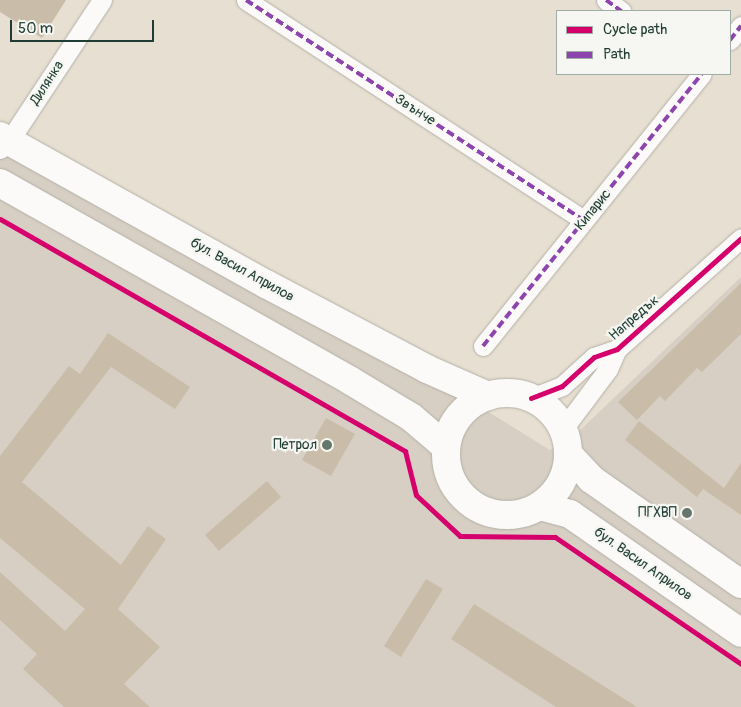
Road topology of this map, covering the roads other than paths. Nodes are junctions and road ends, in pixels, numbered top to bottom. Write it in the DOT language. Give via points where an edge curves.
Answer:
graph roads {
  1 [pos="102,0"];
  2 [pos="246,0"];
  3 [pos="606,0"];
  4 [pos="620,10"];
  5 [pos="741,26"];
  6 [pos="731,39"];
  7 [pos="701,75"];
  8 [pos="3,142"];
  9 [pos="0,183"];
  10 [pos="584,220"];
  11 [pos="741,238"];
  12 [pos="483,346"];
  13 [pos="617,349"];
  14 [pos="488,396"];
  15 [pos="531,398"];
  16 [pos="566,442"];
  17 [pos="446,447"];
  18 [pos="540,506"];
  19 [pos="741,584"];
  20 [pos="741,633"];
  1 -- 8 [label="street, Дилянка"];
  2 -- 10 [label="street, Звънче"];
  3 -- 4 [label="street"];
  5 -- 6 [label="street"];
  7 -- 10 [label="street, Кипарис"];
  8 -- 14 [label="main road, бул. Васил Априлов" via="428,369"];
  9 -- 17 [label="main road" via="360,386 410,416"];
  10 -- 12 [label="street, Кипарис"];
  11 -- 13 [label="street, Напредък"];
  13 -- 15 [label="street, Напредък" via="594,358 562,386"];
  13 -- 16 [label="street, Напредък"];
  14 -- 15 [label="main road" via="509,393"];
  14 -- 17 [label="main road" via="470,406 455,422"];
  15 -- 16 [label="main road" via="554,413"];
  16 -- 18 [label="main road" via="565,475 555,492"];
  16 -- 19 [label="main road" via="591,479"];
  17 -- 18 [label="main road" via="452,481 464,498 481,510 500,515 519,514"];
  18 -- 20 [label="main road, бул. Васил Априлов" via="570,514"];
}
